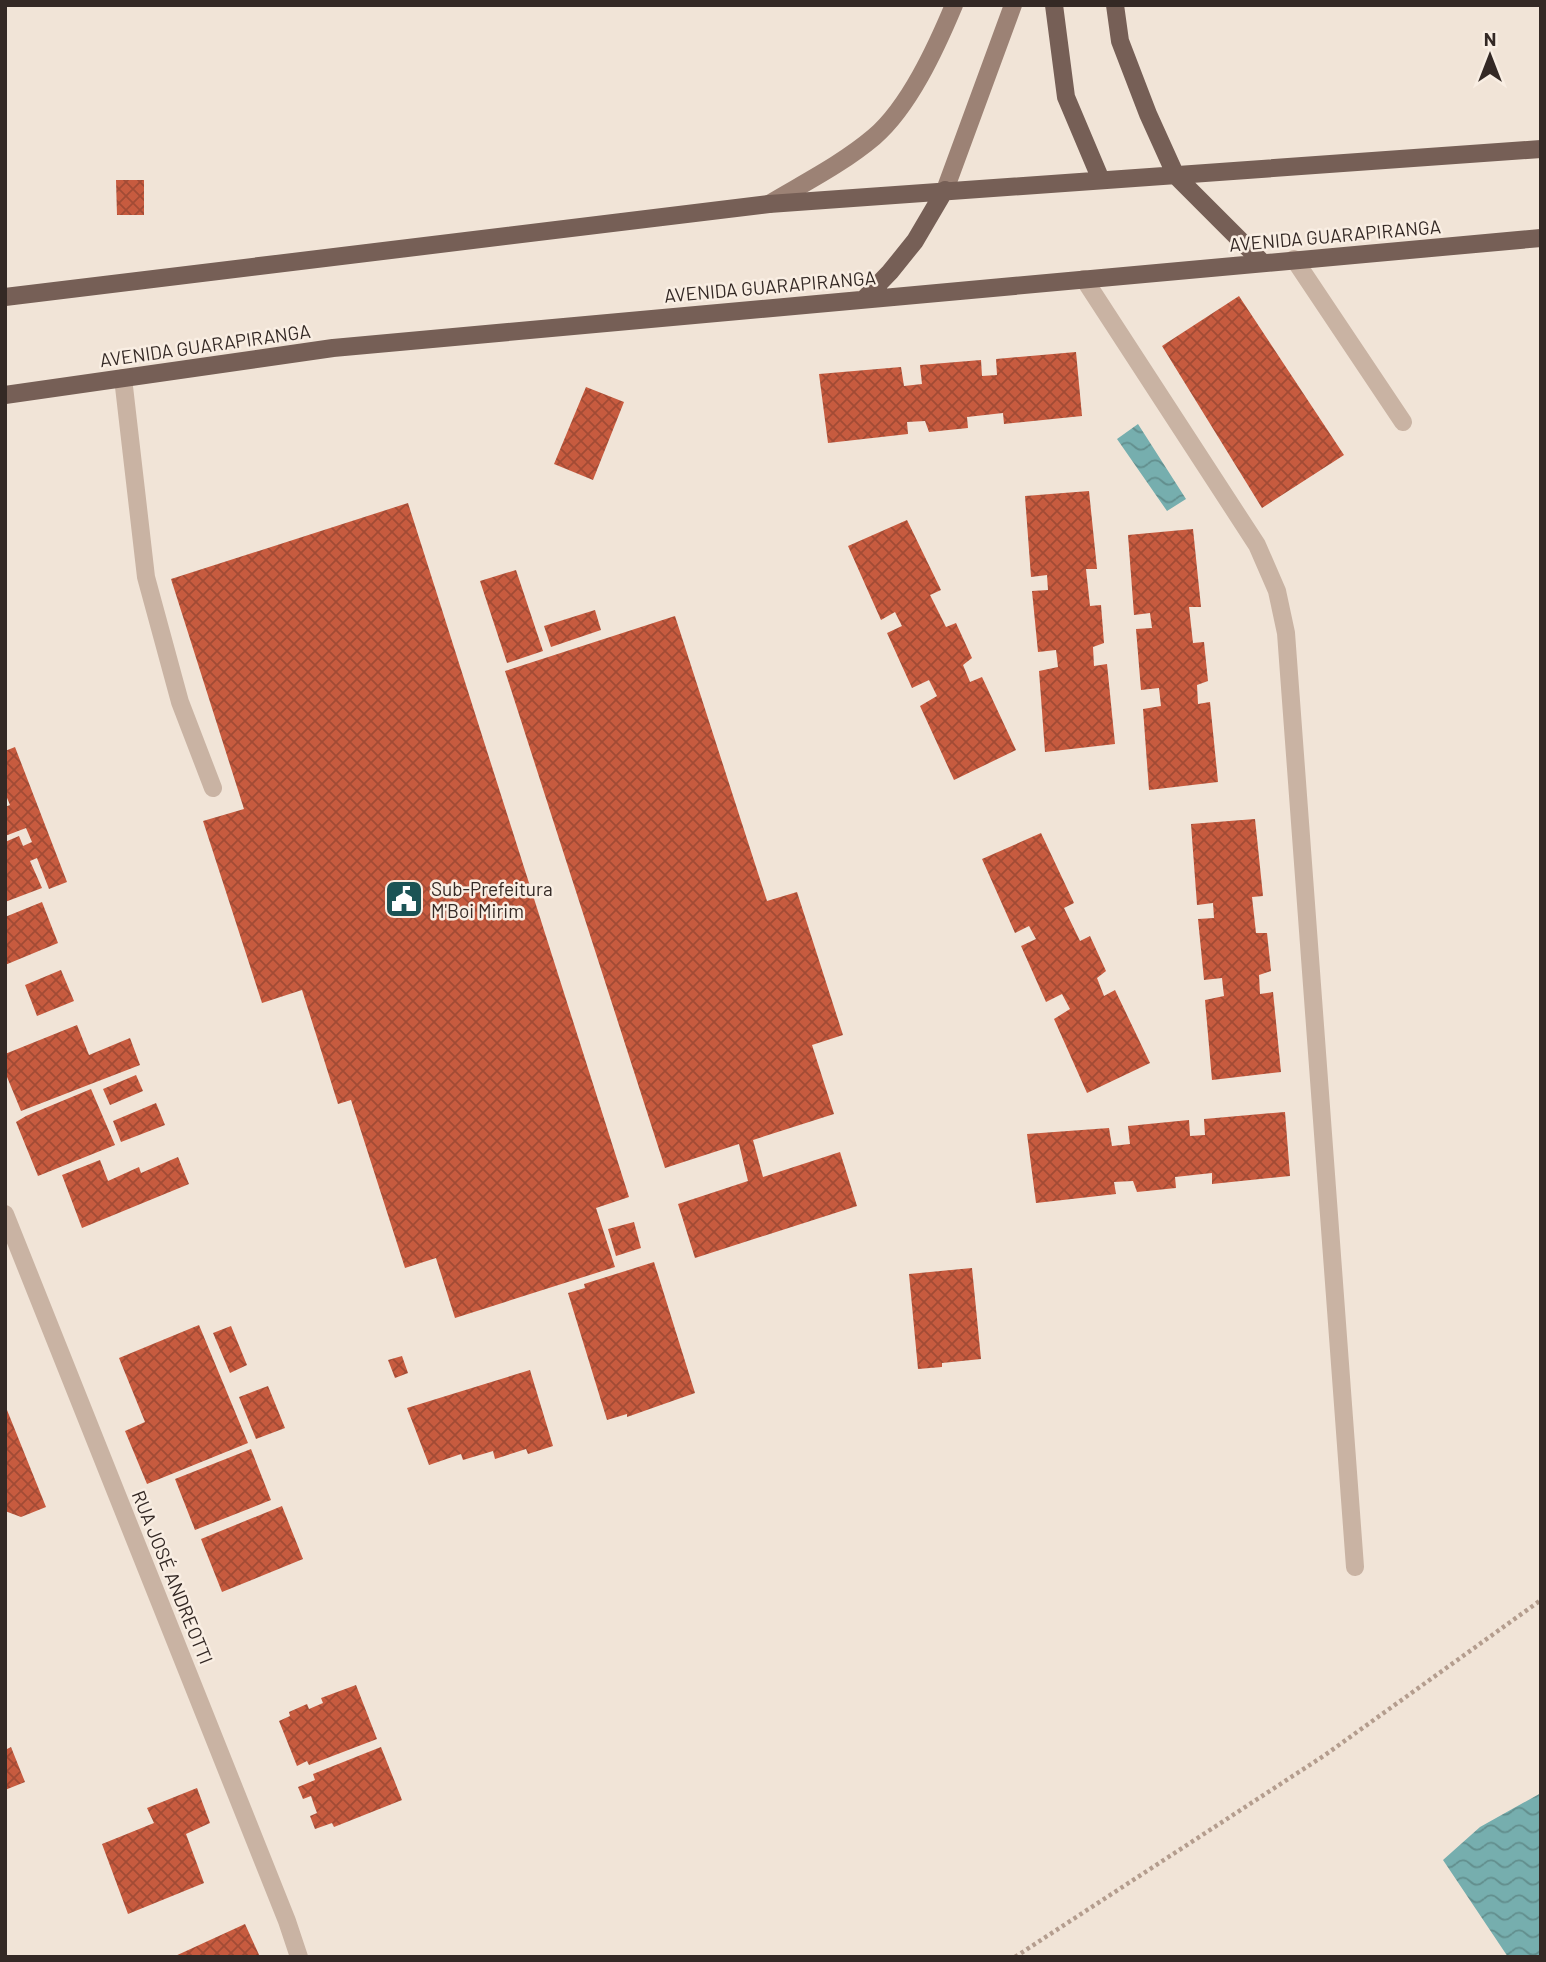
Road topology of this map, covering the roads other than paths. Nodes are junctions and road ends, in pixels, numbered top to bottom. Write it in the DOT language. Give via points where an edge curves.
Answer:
graph roads {
  1 [pos="954,5"];
  2 [pos="1013,5"];
  3 [pos="1054,5"];
  4 [pos="1115,5"];
  5 [pos="1541,149"];
  6 [pos="1176,176"];
  7 [pos="1101,180"];
  8 [pos="945,190"];
  9 [pos="769,204"];
  10 [pos="1541,238"];
  11 [pos="1294,259"];
  12 [pos="1262,262"];
  13 [pos="1084,279"];
  14 [pos="5,297"];
  15 [pos="864,299"];
  16 [pos="122,378"];
  17 [pos="5,395"];
  18 [pos="1403,422"];
  19 [pos="213,788"];
  20 [pos="5,1214"];
  21 [pos="1354,1567"];
  22 [pos="299,1957"];
  1 -- 9 [label="main road" via="916,83 875,136"];
  2 -- 8 [label="main road"];
  3 -- 7 [label="main road" via="1066,97"];
  4 -- 6 [label="main road" via="1120,41"];
  5 -- 6 [label="main road"];
  6 -- 7 [label="main road"];
  6 -- 12 [label="main road"];
  7 -- 8 [label="main road"];
  8 -- 9 [label="main road"];
  8 -- 15 [label="main road" via="915,241"];
  9 -- 14 [label="main road"];
  10 -- 11 [label="main road, AVENIDA GUARAPIRANGA"];
  11 -- 12 [label="main road, AVENIDA GUARAPIRANGA"];
  11 -- 18 [label="street"];
  12 -- 13 [label="main road, AVENIDA GUARAPIRANGA"];
  13 -- 15 [label="main road, AVENIDA GUARAPIRANGA"];
  13 -- 21 [label="street" via="1257,545 1277,591 1286,633"];
  15 -- 16 [label="main road, AVENIDA GUARAPIRANGA" via="312,350"];
  16 -- 17 [label="main road, AVENIDA GUARAPIRANGA"];
  16 -- 19 [label="street" via="146,577 180,702"];
  20 -- 22 [label="street, RUA JOSÉ ANDREOTTI"];
}
